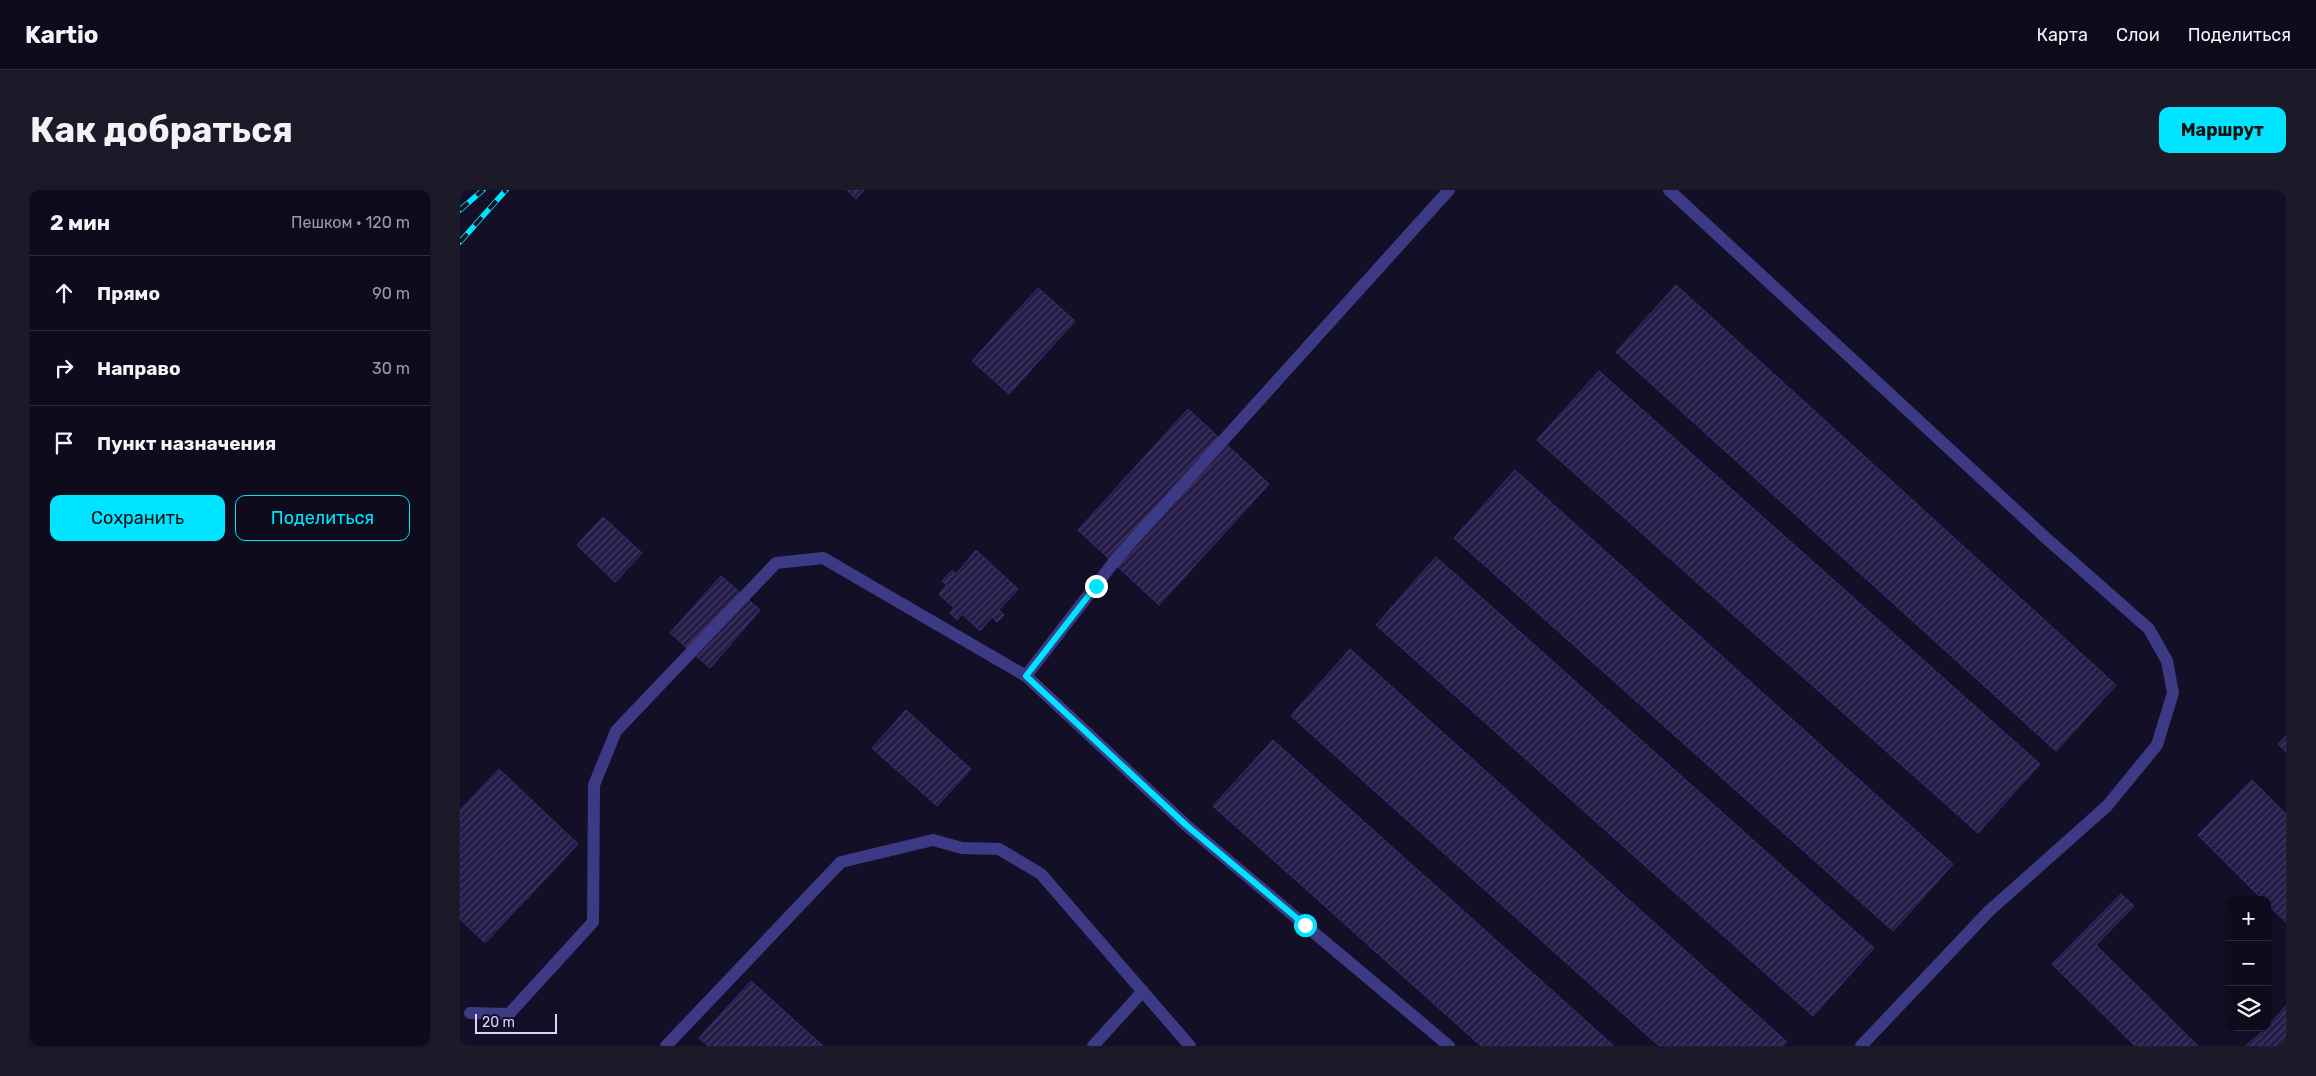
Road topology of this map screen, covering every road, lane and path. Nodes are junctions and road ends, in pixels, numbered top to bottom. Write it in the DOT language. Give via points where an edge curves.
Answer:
graph roads {
  1 [pos="1450,190"];
  2 [pos="1669,190"];
  3 [pos="1026,676"];
  4 [pos="1143,991"];
  5 [pos="470,1013"];
  6 [pos="666,1046"];
  7 [pos="1093,1046"];
  8 [pos="1190,1046"];
  9 [pos="1449,1046"];
  10 [pos="1861,1046"];
  1 -- 3 [label="lane" via="1117,558"];
  2 -- 10 [label="lane" via="2149,629 2166,661 2172,693 2157,744 2108,806 1989,911"];
  3 -- 5 [label="lane" via="823,558 776,563 616,730 594,785 593,922 509,1014"];
  3 -- 9 [label="lane" via="1186,825"];
  4 -- 6 [label="lane" via="1041,874 998,849 962,848 932,840 841,862"];
  4 -- 7 [label="lane"];
  4 -- 8 [label="lane"];
}
